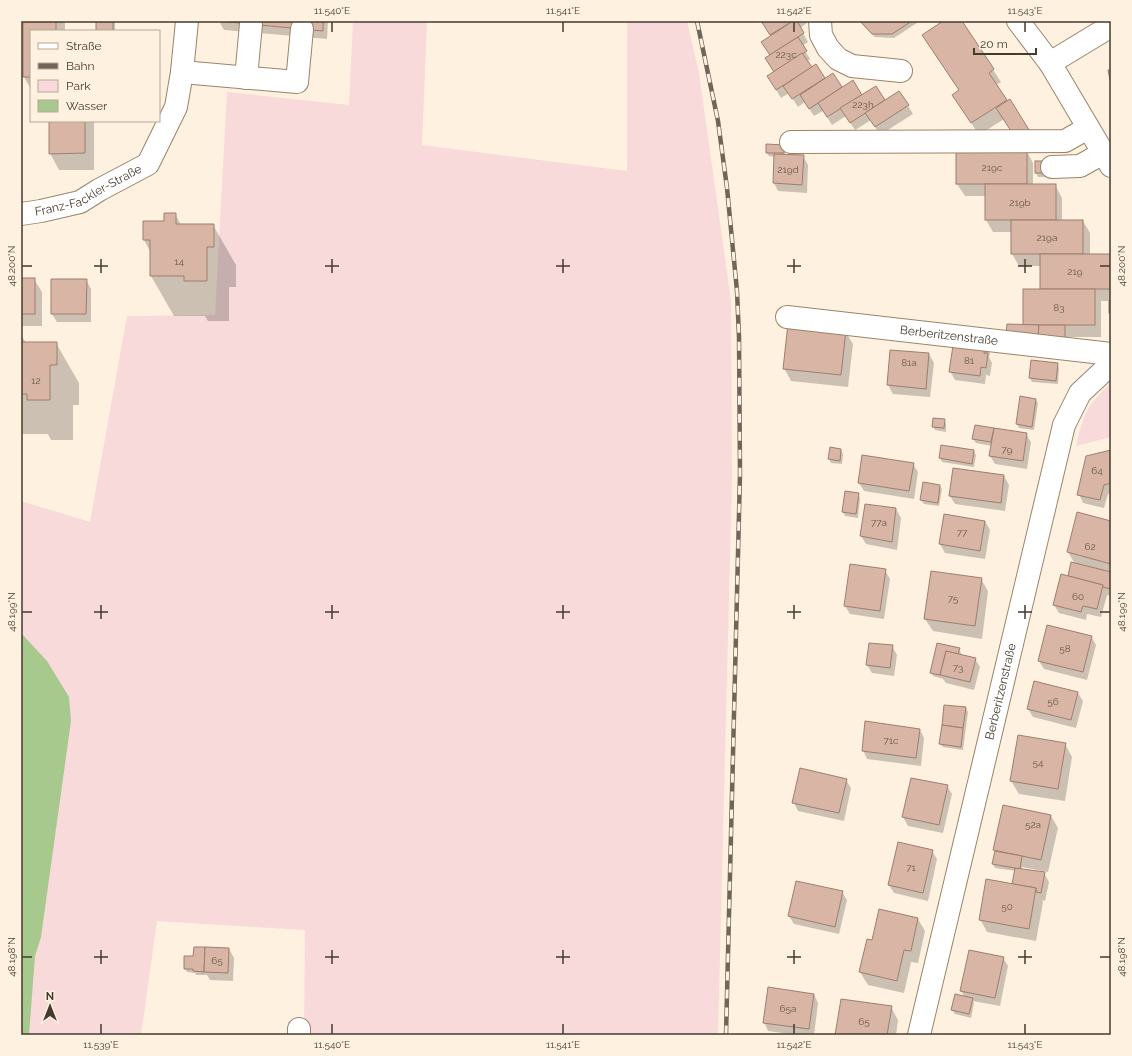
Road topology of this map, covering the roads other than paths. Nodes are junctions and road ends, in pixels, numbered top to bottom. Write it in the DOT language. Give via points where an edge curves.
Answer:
graph roads {
  1 [pos="187,21"];
  2 [pos="820,21"];
  3 [pos="1018,21"];
  4 [pos="245,24"];
  5 [pos="1111,26"];
  6 [pos="296,28"];
  7 [pos="1050,63"];
  8 [pos="900,71"];
  9 [pos="182,72"];
  10 [pos="240,77"];
  11 [pos="1088,128"];
  12 [pos="791,142"];
  13 [pos="1107,160"];
  14 [pos="1052,167"];
  15 [pos="21,214"];
  16 [pos="787,317"];
  17 [pos="1111,354"];
  18 [pos="1111,364"];
  19 [pos="919,1035"];
  1 -- 9 [label="street, Franz-Fackler-Straße"];
  2 -- 8 [label="street" via="821,35 838,59 852,66"];
  3 -- 7 [label="street"];
  4 -- 10 [label="street"];
  5 -- 7 [label="street"];
  6 -- 10 [label="street" via="297,82"];
  7 -- 11 [label="street"];
  9 -- 10 [label="street"];
  9 -- 15 [label="street, Franz-Fackler-Straße" via="176,107 148,164 80,202"];
  11 -- 12 [label="street" via="1065,141"];
  11 -- 13 [label="street"];
  13 -- 14 [label="street" via="1080,166"];
  16 -- 17 [label="street, Berberitzenstraße"];
  18 -- 19 [label="street, Berberitzenstraße" via="1080,393 1064,425"];
}
